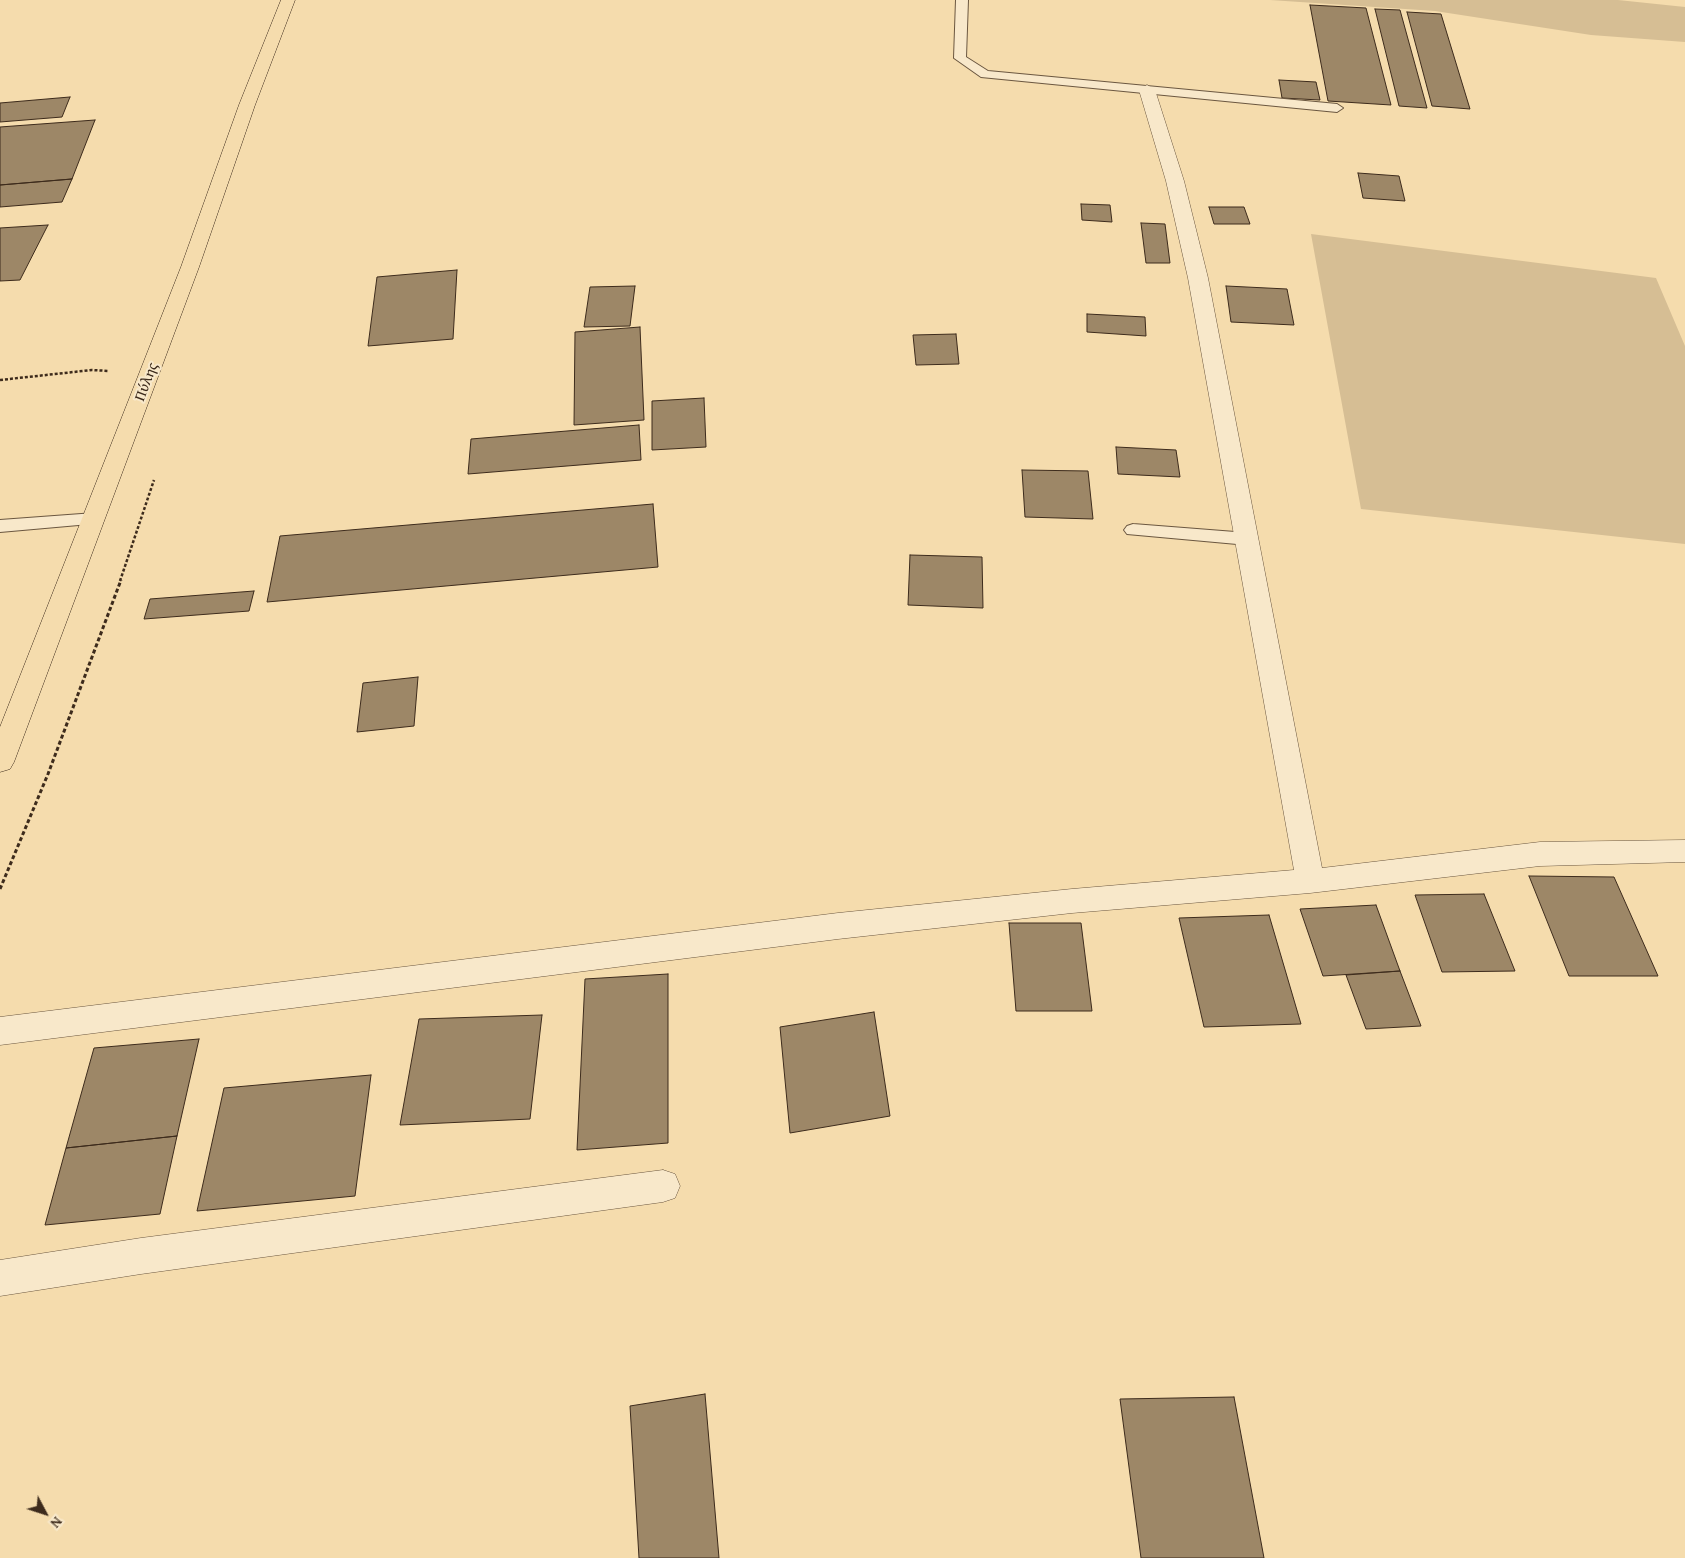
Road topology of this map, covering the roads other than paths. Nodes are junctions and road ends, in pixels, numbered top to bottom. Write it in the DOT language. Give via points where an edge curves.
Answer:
graph roads {
  1 [pos="288,0"];
  2 [pos="962,0"];
  3 [pos="1147,90"];
  4 [pos="1337,108"];
  5 [pos="95,519"];
  6 [pos="0,526"];
  7 [pos="1133,530"];
  8 [pos="1248,539"];
  9 [pos="0,762"];
  10 [pos="1685,851"];
  11 [pos="1310,881"];
  12 [pos="0,1031"];
  13 [pos="663,1186"];
  14 [pos="0,1278"];
  1 -- 5 [label="main road, Πύλης"];
  2 -- 3 [label="lane" via="960,58 985,74"];
  3 -- 4 [label="lane"];
  3 -- 8 [label="street" via="1175,181 1198,278"];
  5 -- 6 [label="lane"];
  5 -- 9 [label="main road, Πύλης"];
  7 -- 8 [label="lane"];
  8 -- 11 [label="street"];
  10 -- 11 [label="street" via="1540,854"];
  11 -- 12 [label="street" via="1072,901 828,927"];
  13 -- 14 [label="street"];
}
